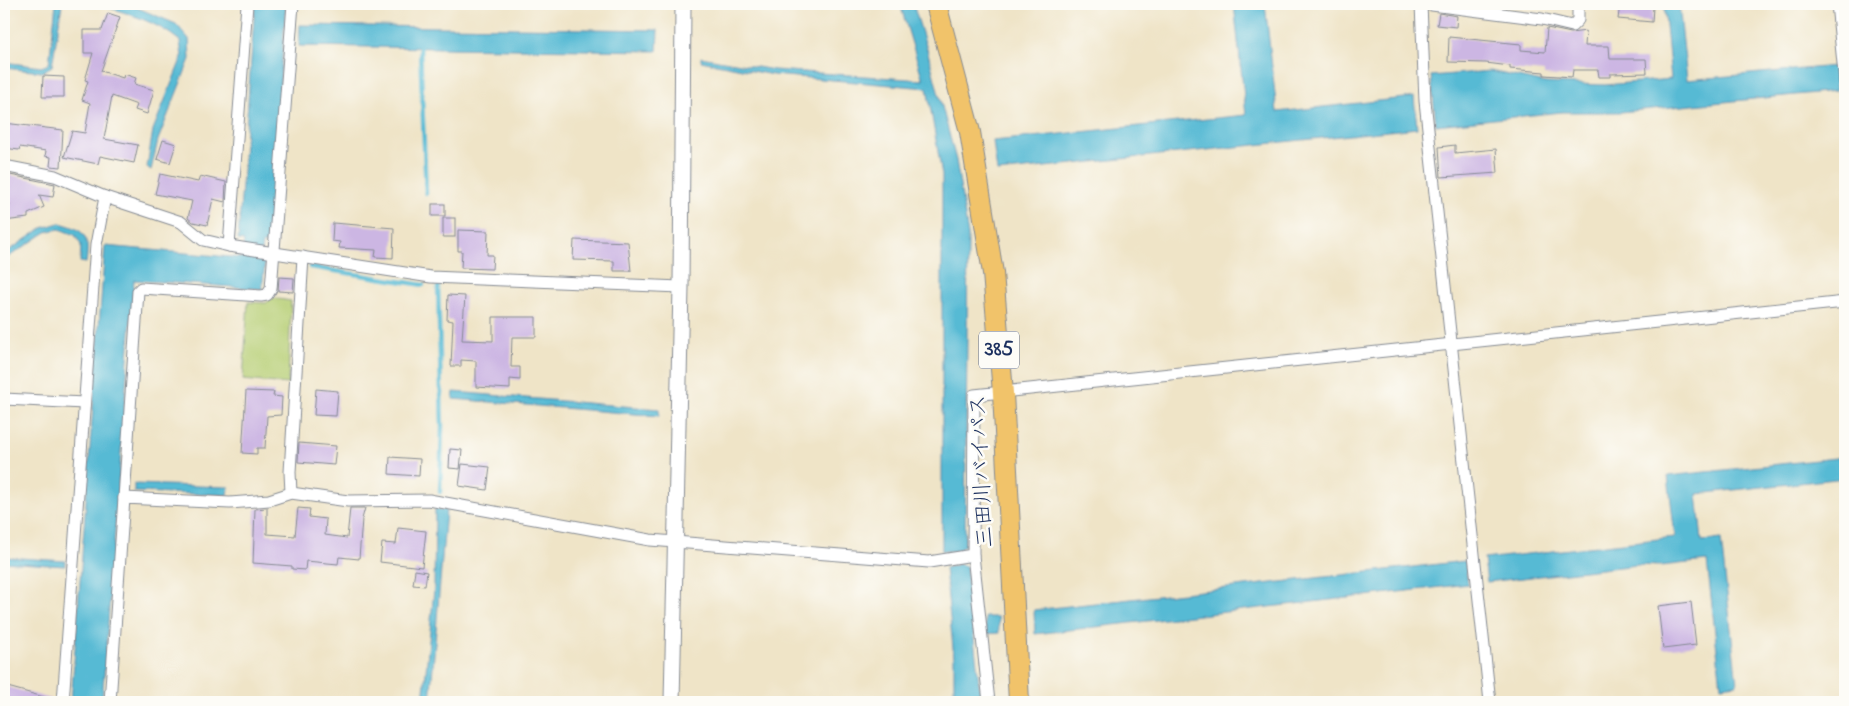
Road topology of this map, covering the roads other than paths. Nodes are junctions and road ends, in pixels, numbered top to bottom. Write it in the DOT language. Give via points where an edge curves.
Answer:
graph roads {
  1 [pos="247,4"];
  2 [pos="293,4"];
  3 [pos="683,4"];
  4 [pos="936,4"];
  5 [pos="1422,4"];
  6 [pos="1578,4"];
  7 [pos="1837,4"];
  8 [pos="1845,83"];
  9 [pos="4,166"];
  10 [pos="105,197"];
  11 [pos="234,247"];
  12 [pos="270,251"];
  13 [pos="303,257"];
  14 [pos="681,287"];
  15 [pos="1845,302"];
  16 [pos="1451,344"];
  17 [pos="1003,393"];
  18 [pos="4,399"];
  19 [pos="84,404"];
  20 [pos="291,493"];
  21 [pos="124,498"];
  22 [pos="676,542"];
  23 [pos="973,555"];
  24 [pos="62,702"];
  25 [pos="110,702"];
  26 [pos="672,702"];
  27 [pos="989,702"];
  28 [pos="1019,702"];
  29 [pos="1490,702"];
  1 -- 11 [label="street"];
  2 -- 12 [label="street"];
  3 -- 14 [label="street"];
  4 -- 17 [label="highway, 三田川バイパス / 385" via="970,132 993,273"];
  5 -- 6 [label="street" via="1542,19 1572,26 1578,20"];
  5 -- 16 [label="street" via="1424,101"];
  7 -- 8 [label="street"];
  9 -- 10 [label="street" via="55,176"];
  10 -- 11 [label="street" via="180,222 203,240"];
  10 -- 19 [label="street" via="96,245"];
  11 -- 12 [label="street"];
  12 -- 13 [label="street"];
  12 -- 21 [label="street" via="271,289 267,295 141,288 138,291"];
  13 -- 14 [label="street" via="431,277"];
  13 -- 20 [label="street"];
  14 -- 22 [label="street"];
  15 -- 16 [label="street"];
  16 -- 17 [label="street"];
  16 -- 29 [label="street"];
  17 -- 23 [label="street" via="974,395"];
  17 -- 28 [label="highway, 三田川バイパス / 385"];
  18 -- 19 [label="street"];
  19 -- 24 [label="street"];
  20 -- 21 [label="street" via="269,500 230,503"];
  20 -- 22 [label="street" via="348,501 429,500"];
  21 -- 25 [label="street"];
  22 -- 23 [label="street" via="929,562"];
  22 -- 26 [label="street"];
  23 -- 27 [label="street"];
}
